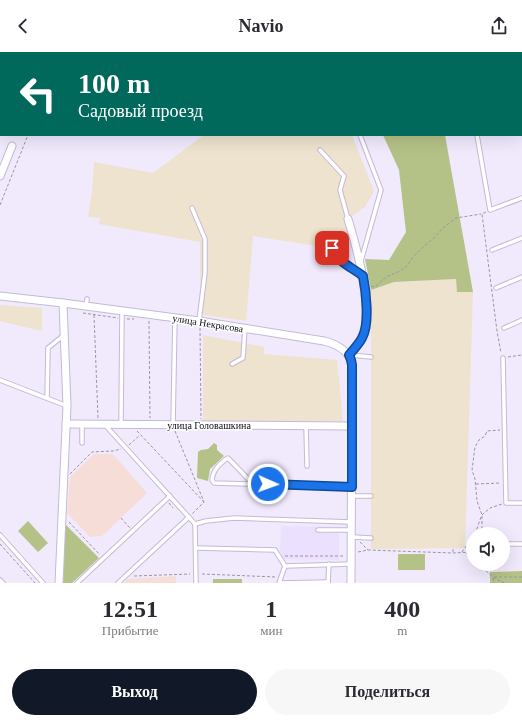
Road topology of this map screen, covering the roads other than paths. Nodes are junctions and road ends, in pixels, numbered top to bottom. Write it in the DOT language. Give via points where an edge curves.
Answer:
graph roads {
  1 [pos="360,136"];
  2 [pos="477,136"];
  3 [pos="12,146"];
  4 [pos="320,150"];
  5 [pos="0,176"];
  6 [pos="522,198"];
  7 [pos="192,208"];
  8 [pos="348,218"];
  9 [pos="522,238"];
  10 [pos="332,248"];
  11 [pos="492,250"];
  12 [pos="360,266"];
  13 [pos="363,276"];
  14 [pos="522,278"];
  15 [pos="496,288"];
  16 [pos="0,296"];
  17 [pos="64,303"];
  18 [pos="122,311"];
  19 [pos="175,318"];
  20 [pos="522,320"];
  21 [pos="199,321"];
  22 [pos="245,328"];
  23 [pos="504,328"];
  24 [pos="65,334"];
  25 [pos="349,355"];
  26 [pos="371,358"];
  27 [pos="503,358"];
  28 [pos="232,364"];
  29 [pos="0,380"];
  30 [pos="47,398"];
  31 [pos="67,406"];
  32 [pos="66,424"];
  33 [pos="82,424"];
  34 [pos="101,424"];
  35 [pos="121,424"];
  36 [pos="173,425"];
  37 [pos="306,426"];
  38 [pos="352,426"];
  39 [pos="82,443"];
  40 [pos="307,466"];
  41 [pos="253,484"];
  42 [pos="352,487"];
  43 [pos="69,494"];
  44 [pos="170,496"];
  45 [pos="352,496"];
  46 [pos="371,496"];
  47 [pos="63,500"];
  48 [pos="522,503"];
  49 [pos="188,517"];
  50 [pos="352,522"];
  51 [pos="195,524"];
  52 [pos="318,530"];
  53 [pos="0,534"];
  54 [pos="354,535"];
  55 [pos="371,538"];
  56 [pos="510,544"];
  57 [pos="522,544"];
  58 [pos="196,548"];
  59 [pos="329,564"];
  60 [pos="352,564"];
  61 [pos="285,566"];
  62 [pos="0,580"];
  63 [pos="328,582"];
  64 [pos="3,583"];
  65 [pos="43,583"];
  66 [pos="59,583"];
  67 [pos="77,583"];
  68 [pos="118,583"];
  69 [pos="196,583"];
  70 [pos="280,583"];
  71 [pos="352,583"];
  1 -- 12 [label="lane" via="381,190"];
  2 -- 6 [label="lane" via="490,210"];
  3 -- 5 [label="street"];
  4 -- 8 [label="lane" via="344,176 340,190"];
  7 -- 21 [label="lane" via="205,239"];
  8 -- 12 [label="street"];
  9 -- 11 [label="lane"];
  10 -- 13 [label="lane" via="342,263"];
  12 -- 13 [label="street"];
  13 -- 25 [label="street" via="366,322 363,337"];
  14 -- 15 [label="lane"];
  16 -- 17 [label="street, улица Некрасова"];
  17 -- 18 [label="street, улица Некрасова" via="86,302 94,307"];
  17 -- 24 [label="street"];
  18 -- 19 [label="street, улица Некрасова"];
  18 -- 35 [label="lane"];
  19 -- 21 [label="street, улица Некрасова"];
  19 -- 36 [label="lane"];
  20 -- 23 [label="lane"];
  21 -- 22 [label="street, улица Некрасова"];
  22 -- 25 [label="street, улица Некрасова" via="324,341 335,344"];
  22 -- 28 [label="lane" via="243,358"];
  24 -- 30 [label="lane" via="48,348"];
  24 -- 31 [label="street"];
  25 -- 26 [label="lane"];
  25 -- 38 [label="street" via="352,365"];
  27 -- 48 [label="lane" via="506,503"];
  29 -- 30 [label="lane"];
  30 -- 31 [label="lane"];
  31 -- 32 [label="street"];
  32 -- 33 [label="street, улица Головашкина"];
  32 -- 47 [label="street"];
  33 -- 34 [label="street, улица Головашкина"];
  33 -- 39 [label="lane"];
  34 -- 35 [label="street, улица Головашкина"];
  34 -- 44 [label="lane"];
  35 -- 36 [label="street, улица Головашкина"];
  36 -- 37 [label="street, улица Головашкина"];
  37 -- 38 [label="street, улица Головашкина"];
  37 -- 40 [label="lane"];
  38 -- 42 [label="street"];
  41 -- 41 [label="lane" via="214,483 213,473 228,458"];
  41 -- 42 [label="lane"];
  42 -- 45 [label="street"];
  43 -- 47 [label="lane"];
  44 -- 49 [label="lane"];
  44 -- 67 [label="lane"];
  45 -- 46 [label="lane"];
  45 -- 50 [label="street"];
  47 -- 66 [label="street"];
  49 -- 51 [label="lane"];
  49 -- 68 [label="lane"];
  50 -- 51 [label="lane" via="234,518"];
  50 -- 54 [label="street"];
  51 -- 58 [label="lane"];
  52 -- 54 [label="lane"];
  53 -- 65 [label="lane"];
  54 -- 55 [label="lane"];
  54 -- 60 [label="street"];
  56 -- 57 [label="lane"];
  58 -- 61 [label="lane" via="275,550"];
  58 -- 69 [label="lane"];
  59 -- 60 [label="lane"];
  59 -- 61 [label="lane"];
  59 -- 63 [label="lane"];
  60 -- 71 [label="street"];
  61 -- 70 [label="lane"];
  62 -- 64 [label="lane"];
  63 -- 70 [label="lane"];
}
